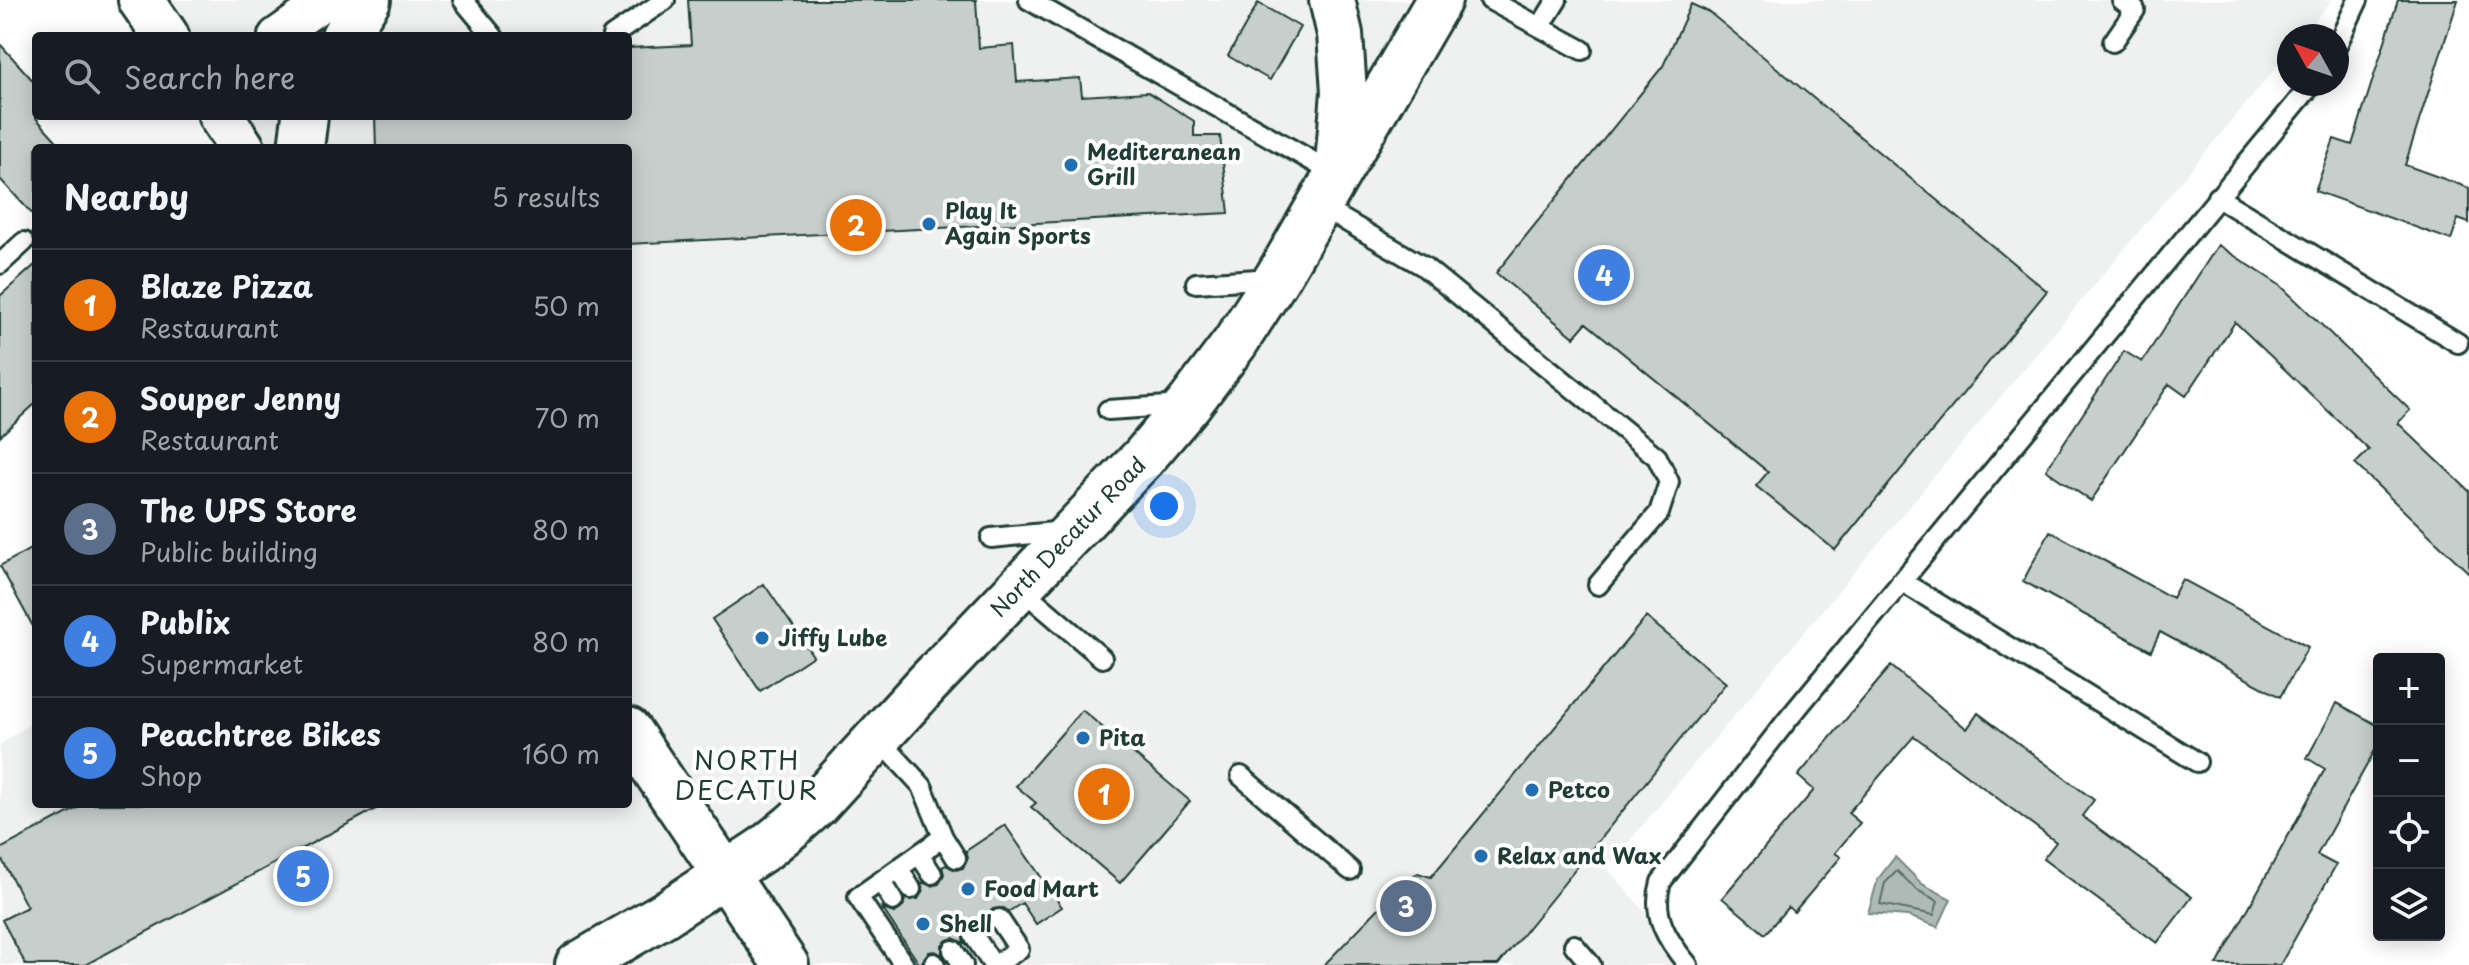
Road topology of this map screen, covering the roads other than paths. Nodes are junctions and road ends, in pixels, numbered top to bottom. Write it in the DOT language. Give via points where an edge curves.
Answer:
graph roads {
  1 [pos="141,0"];
  2 [pos="327,0"];
  3 [pos="368,0"];
  4 [pos="463,0"];
  5 [pos="665,0"];
  6 [pos="1029,0"];
  7 [pos="1332,0"];
  8 [pos="1439,0"];
  9 [pos="1490,0"];
  10 [pos="1557,0"];
  11 [pos="2122,0"];
  12 [pos="2358,0"];
  13 [pos="2347,24"];
  14 [pos="1540,27"];
  15 [pos="163,32"];
  16 [pos="282,32"];
  17 [pos="347,32"];
  18 [pos="490,32"];
  19 [pos="618,32"];
  20 [pos="2113,42"];
  21 [pos="1582,50"];
  22 [pos="2302,96"];
  23 [pos="224,120"];
  24 [pos="304,120"];
  25 [pos="239,144"];
  26 [pos="302,144"];
  27 [pos="1328,191"];
  28 [pos="2217,197"];
  29 [pos="24,242"];
  30 [pos="0,264"];
  31 [pos="1277,278"];
  32 [pos="1196,283"];
  33 [pos="2458,343"];
  34 [pos="1189,404"];
  35 [pos="1108,410"];
  36 [pos="1076,529"];
  37 [pos="991,538"];
  38 [pos="1901,581"];
  39 [pos="1598,585"];
  40 [pos="1019,587"];
  41 [pos="1102,658"];
  42 [pos="632,736"];
  43 [pos="878,737"];
  44 [pos="2197,762"];
  45 [pos="1241,776"];
  46 [pos="943,837"];
  47 [pos="919,854"];
  48 [pos="956,858"];
  49 [pos="899,869"];
  50 [pos="1350,870"];
  51 [pos="726,874"];
  52 [pos="932,874"];
  53 [pos="881,882"];
  54 [pos="911,889"];
  55 [pos="893,901"];
  56 [pos="999,919"];
  57 [pos="974,936"];
  58 [pos="1574,945"];
  59 [pos="578,965"];
  60 [pos="786,965"];
  61 [pos="904,965"];
  62 [pos="995,965"];
  63 [pos="1591,965"];
  64 [pos="1688,965"];
  1 -- 15 [label="main road"];
  2 -- 16 [label="street"];
  3 -- 17 [label="main road"];
  4 -- 18 [label="lane"];
  5 -- 19 [label="lane"];
  6 -- 27 [label="lane"];
  7 -- 27 [label="main road" via="1344,92"];
  8 -- 27 [label="main road, North Decatur Road"];
  9 -- 14 [label="lane"];
  10 -- 14 [label="lane"];
  11 -- 20 [label="lane" via="2135,10"];
  12 -- 13 [label="lane"];
  14 -- 21 [label="lane"];
  22 -- 28 [label="lane"];
  23 -- 25 [label="main road"];
  24 -- 26 [label="main road"];
  27 -- 31 [label="main road, North Decatur Road"];
  27 -- 39 [label="lane" via="1657,457 1669,482 1659,513"];
  28 -- 33 [label="lane"];
  28 -- 38 [label="lane"];
  29 -- 30 [label="lane"];
  31 -- 32 [label="lane"];
  31 -- 34 [label="main road, North Decatur Road"];
  34 -- 35 [label="lane"];
  34 -- 36 [label="main road, North Decatur Road"];
  36 -- 37 [label="lane"];
  36 -- 40 [label="main road, North Decatur Road"];
  38 -- 44 [label="lane"];
  38 -- 64 [label="lane" via="1661,882 1656,897 1662,927"];
  40 -- 41 [label="lane"];
  40 -- 43 [label="main road, North Decatur Road"];
  42 -- 51 [label="main road"];
  43 -- 46 [label="lane" via="922,786"];
  43 -- 51 [label="main road, North Decatur Road" via="816,805"];
  45 -- 50 [label="lane"];
  46 -- 47 [label="lane"];
  46 -- 48 [label="lane"];
  47 -- 49 [label="lane"];
  47 -- 52 [label="lane"];
  49 -- 53 [label="lane"];
  49 -- 54 [label="lane"];
  51 -- 59 [label="main road, North Decatur Road"];
  51 -- 60 [label="main road"];
  53 -- 55 [label="lane"];
  53 -- 61 [label="lane" via="858,897"];
  56 -- 62 [label="lane" via="1019,949"];
  57 -- 62 [label="lane"];
  58 -- 63 [label="lane"];
}
